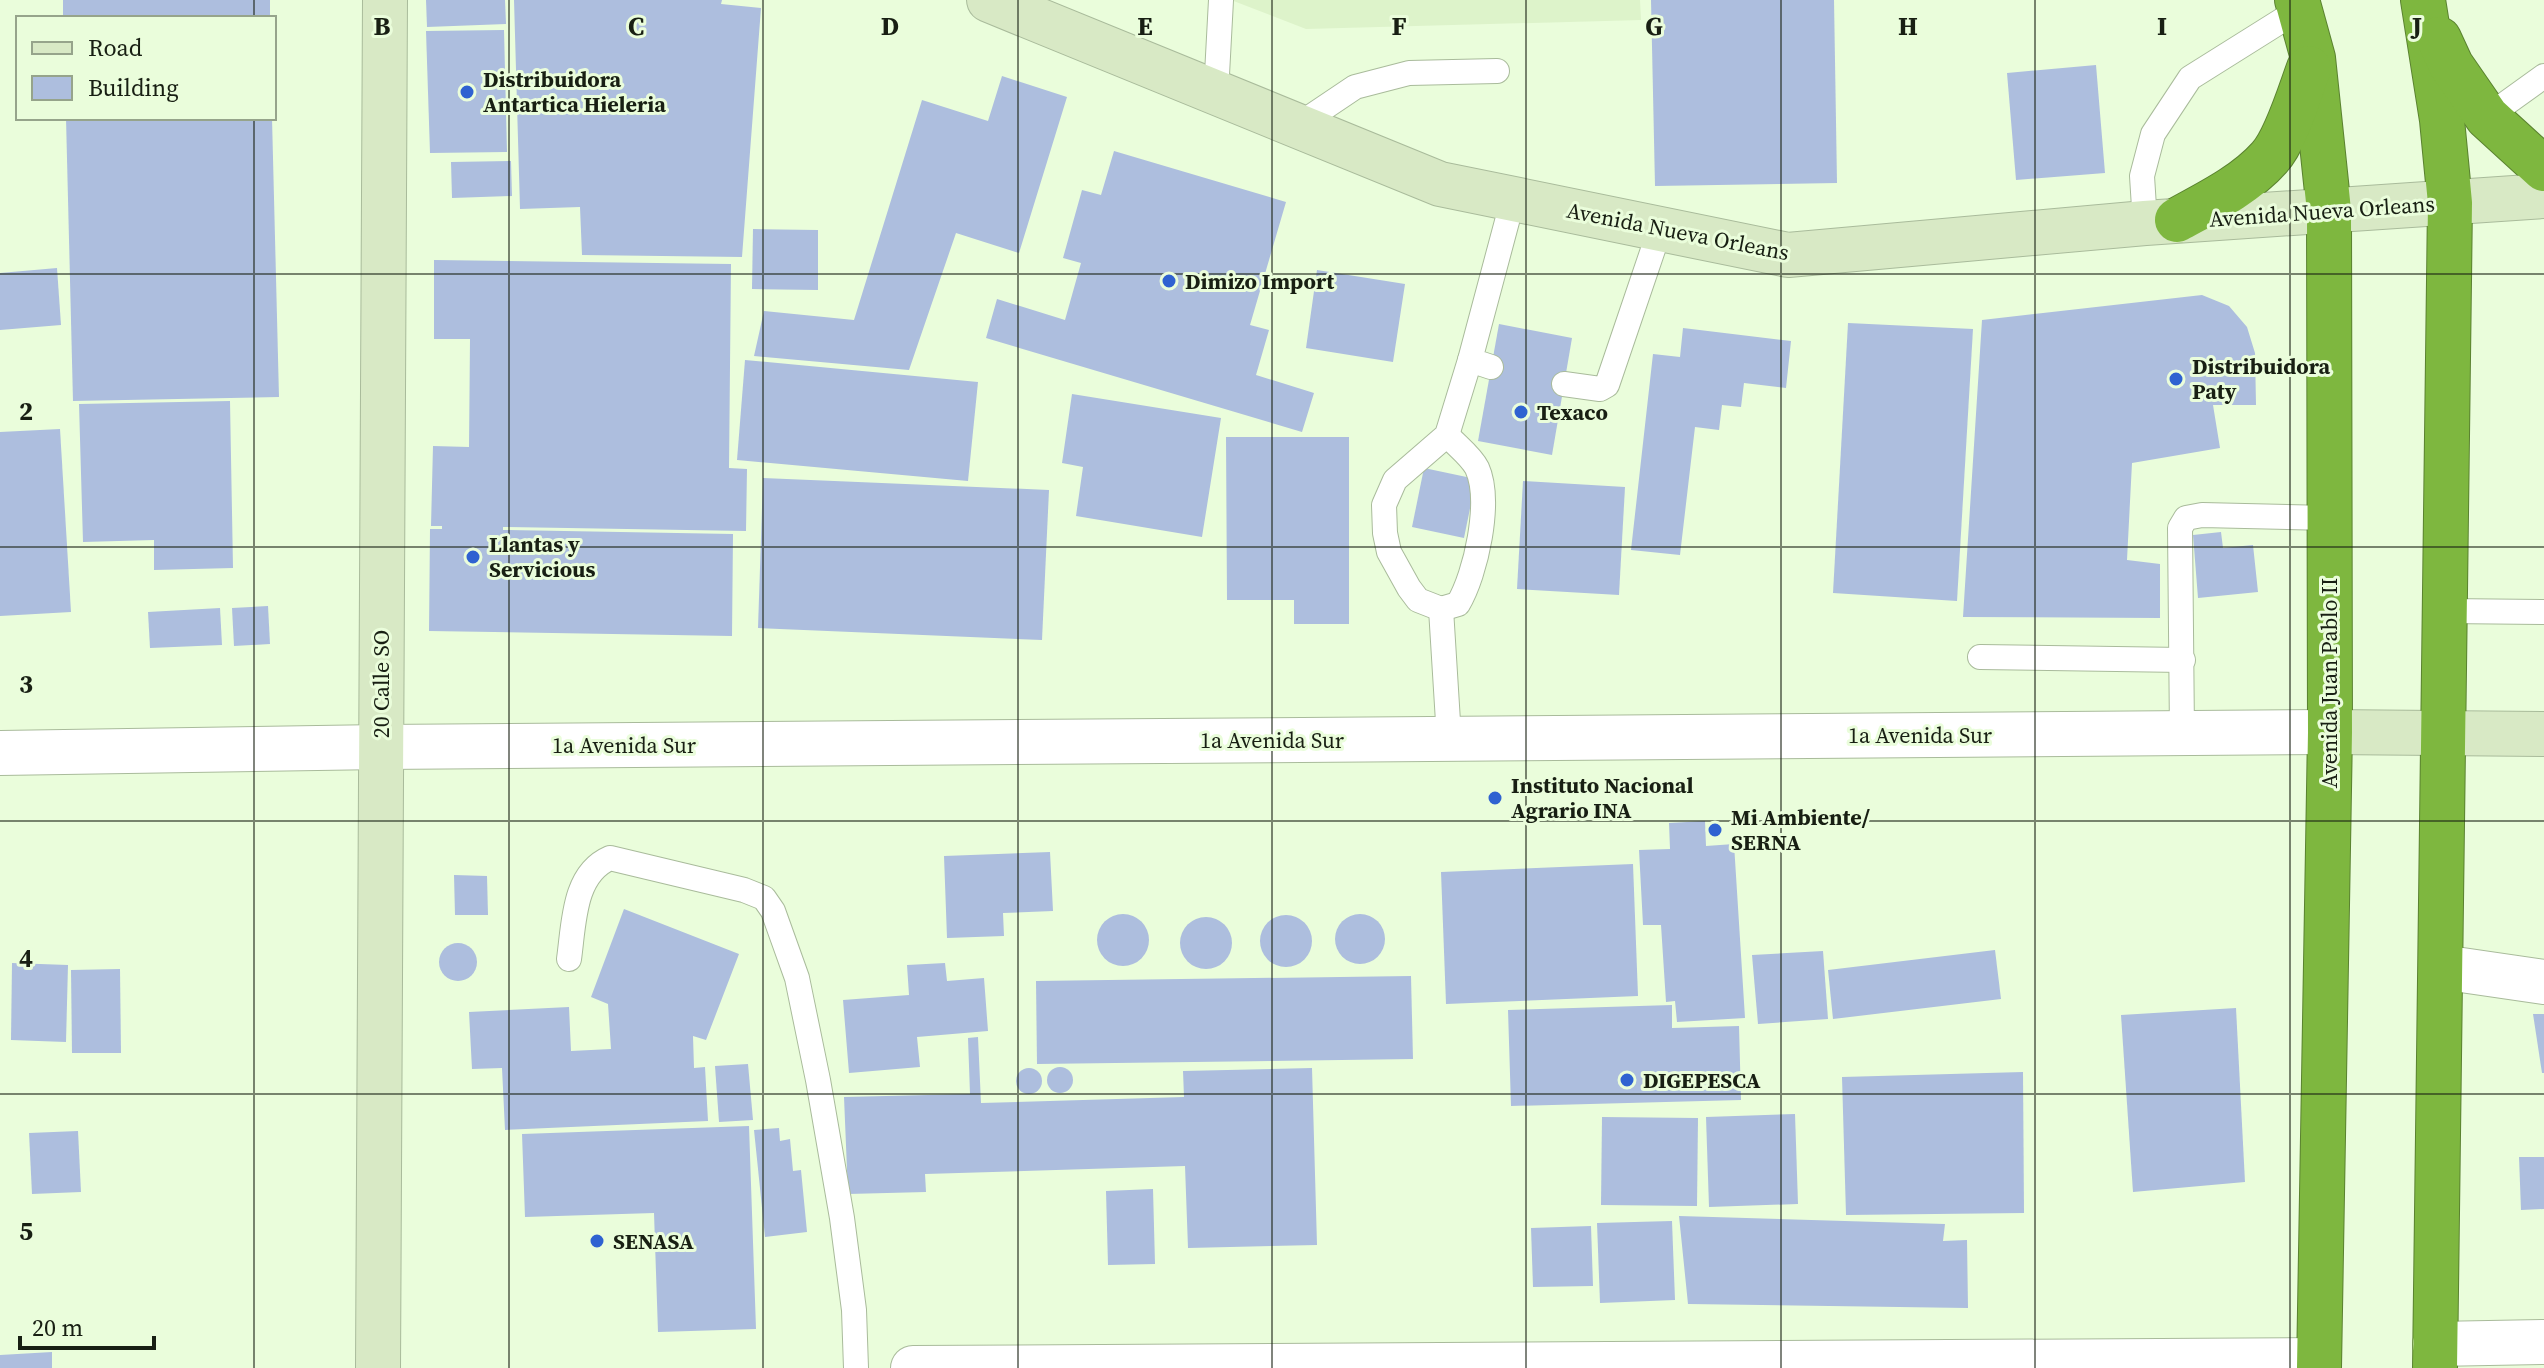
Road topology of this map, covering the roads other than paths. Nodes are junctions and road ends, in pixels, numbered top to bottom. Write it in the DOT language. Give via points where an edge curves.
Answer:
graph roads {
  1 [pos="385,0"];
  2 [pos="989,0"];
  3 [pos="1221,0"];
  4 [pos="2424,2"];
  5 [pos="2298,5"];
  6 [pos="2313,58"];
  7 [pos="1497,71"];
  8 [pos="2544,76"];
  9 [pos="1216,93"];
  10 [pos="2487,117"];
  11 [pos="1297,126"];
  12 [pos="2544,169"];
  13 [pos="2544,196"];
  14 [pos="1513,199"];
  15 [pos="2450,203"];
  16 [pos="2329,211"];
  17 [pos="2161,221"];
  18 [pos="1660,229"];
  19 [pos="1564,384"];
  20 [pos="1447,435"];
  21 [pos="2329,518"];
  22 [pos="1441,609"];
  23 [pos="2446,611"];
  24 [pos="2544,612"];
  25 [pos="1980,657"];
  26 [pos="2183,660"];
  27 [pos="2330,732"];
  28 [pos="2182,733"];
  29 [pos="2444,734"];
  30 [pos="2544,734"];
  31 [pos="1449,738"];
  32 [pos="381,747"];
  33 [pos="0,753"];
  34 [pos="569,959"];
  35 [pos="2441,967"];
  36 [pos="2544,982"];
  37 [pos="2544,1342"];
  38 [pos="2435,1356"];
  39 [pos="2319,1364"];
  40 [pos="2061,1365"];
  41 [pos="1718,1366"];
  42 [pos="378,1368"];
  43 [pos="856,1368"];
  44 [pos="913,1368"];
  1 -- 32 [label="street, 20 Calle SO"];
  2 -- 9 [label="street, Avenida Nueva Orleans"];
  3 -- 9 [label="lane"];
  4 -- 10 [label="highway" via="2451,65"];
  4 -- 15 [label="highway"];
  5 -- 6 [label="highway, Avenida Juan Pablo II"];
  5 -- 17 [label="lane" via="2190,78 2153,134 2142,176"];
  6 -- 16 [label="highway, Avenida Juan Pablo II"];
  6 -- 17 [label="highway" via="2271,157 2220,196"];
  7 -- 11 [label="lane" via="1409,73 1355,87"];
  8 -- 10 [label="lane"];
  9 -- 11 [label="street, Avenida Nueva Orleans"];
  10 -- 12 [label="highway"];
  11 -- 14 [label="street, Avenida Nueva Orleans" via="1440,184"];
  13 -- 15 [label="street, Avenida Nueva Orleans"];
  14 -- 18 [label="street, Avenida Nueva Orleans"];
  14 -- 20 [label="lane" via="1481,363"];
  15 -- 16 [label="street, Avenida Nueva Orleans"];
  15 -- 23 [label="highway"];
  16 -- 17 [label="street, Avenida Nueva Orleans"];
  16 -- 21 [label="highway, Avenida Juan Pablo II"];
  17 -- 18 [label="street, Avenida Nueva Orleans" via="1788,255"];
  18 -- 19 [label="lane" via="1607,385 1600,389"];
  20 -- 22 [label="lane" via="1476,466 1483,491 1467,589 1458,604"];
  20 -- 22 [label="lane" via="1395,480 1384,505 1389,552 1418,600"];
  21 -- 26 [label="lane" via="2186,518 2180,528"];
  21 -- 27 [label="highway, Avenida Juan Pablo II"];
  22 -- 31 [label="lane"];
  23 -- 24 [label="lane"];
  23 -- 29 [label="highway"];
  25 -- 26 [label="lane"];
  26 -- 28 [label="lane"];
  27 -- 28 [label="street, 1a Avenida Sur"];
  27 -- 29 [label="street, 1a Avenida Sur"];
  27 -- 39 [label="highway, Avenida Juan Pablo II"];
  28 -- 31 [label="street, 1a Avenida Sur"];
  29 -- 30 [label="street, 1a Avenida Sur"];
  29 -- 35 [label="highway"];
  31 -- 32 [label="street, 1a Avenida Sur"];
  32 -- 33 [label="street, 1a Avenida Sur"];
  32 -- 42 [label="street, 20 Calle SO"];
  34 -- 43 [label="lane" via="587,874 610,858 764,898 797,978 818,1080 854,1310"];
  35 -- 36 [label="street"];
  35 -- 38 [label="highway"];
  37 -- 38 [label="street"];
  39 -- 40 [label="street"];
  40 -- 41 [label="street"];
  41 -- 44 [label="street"];
}
